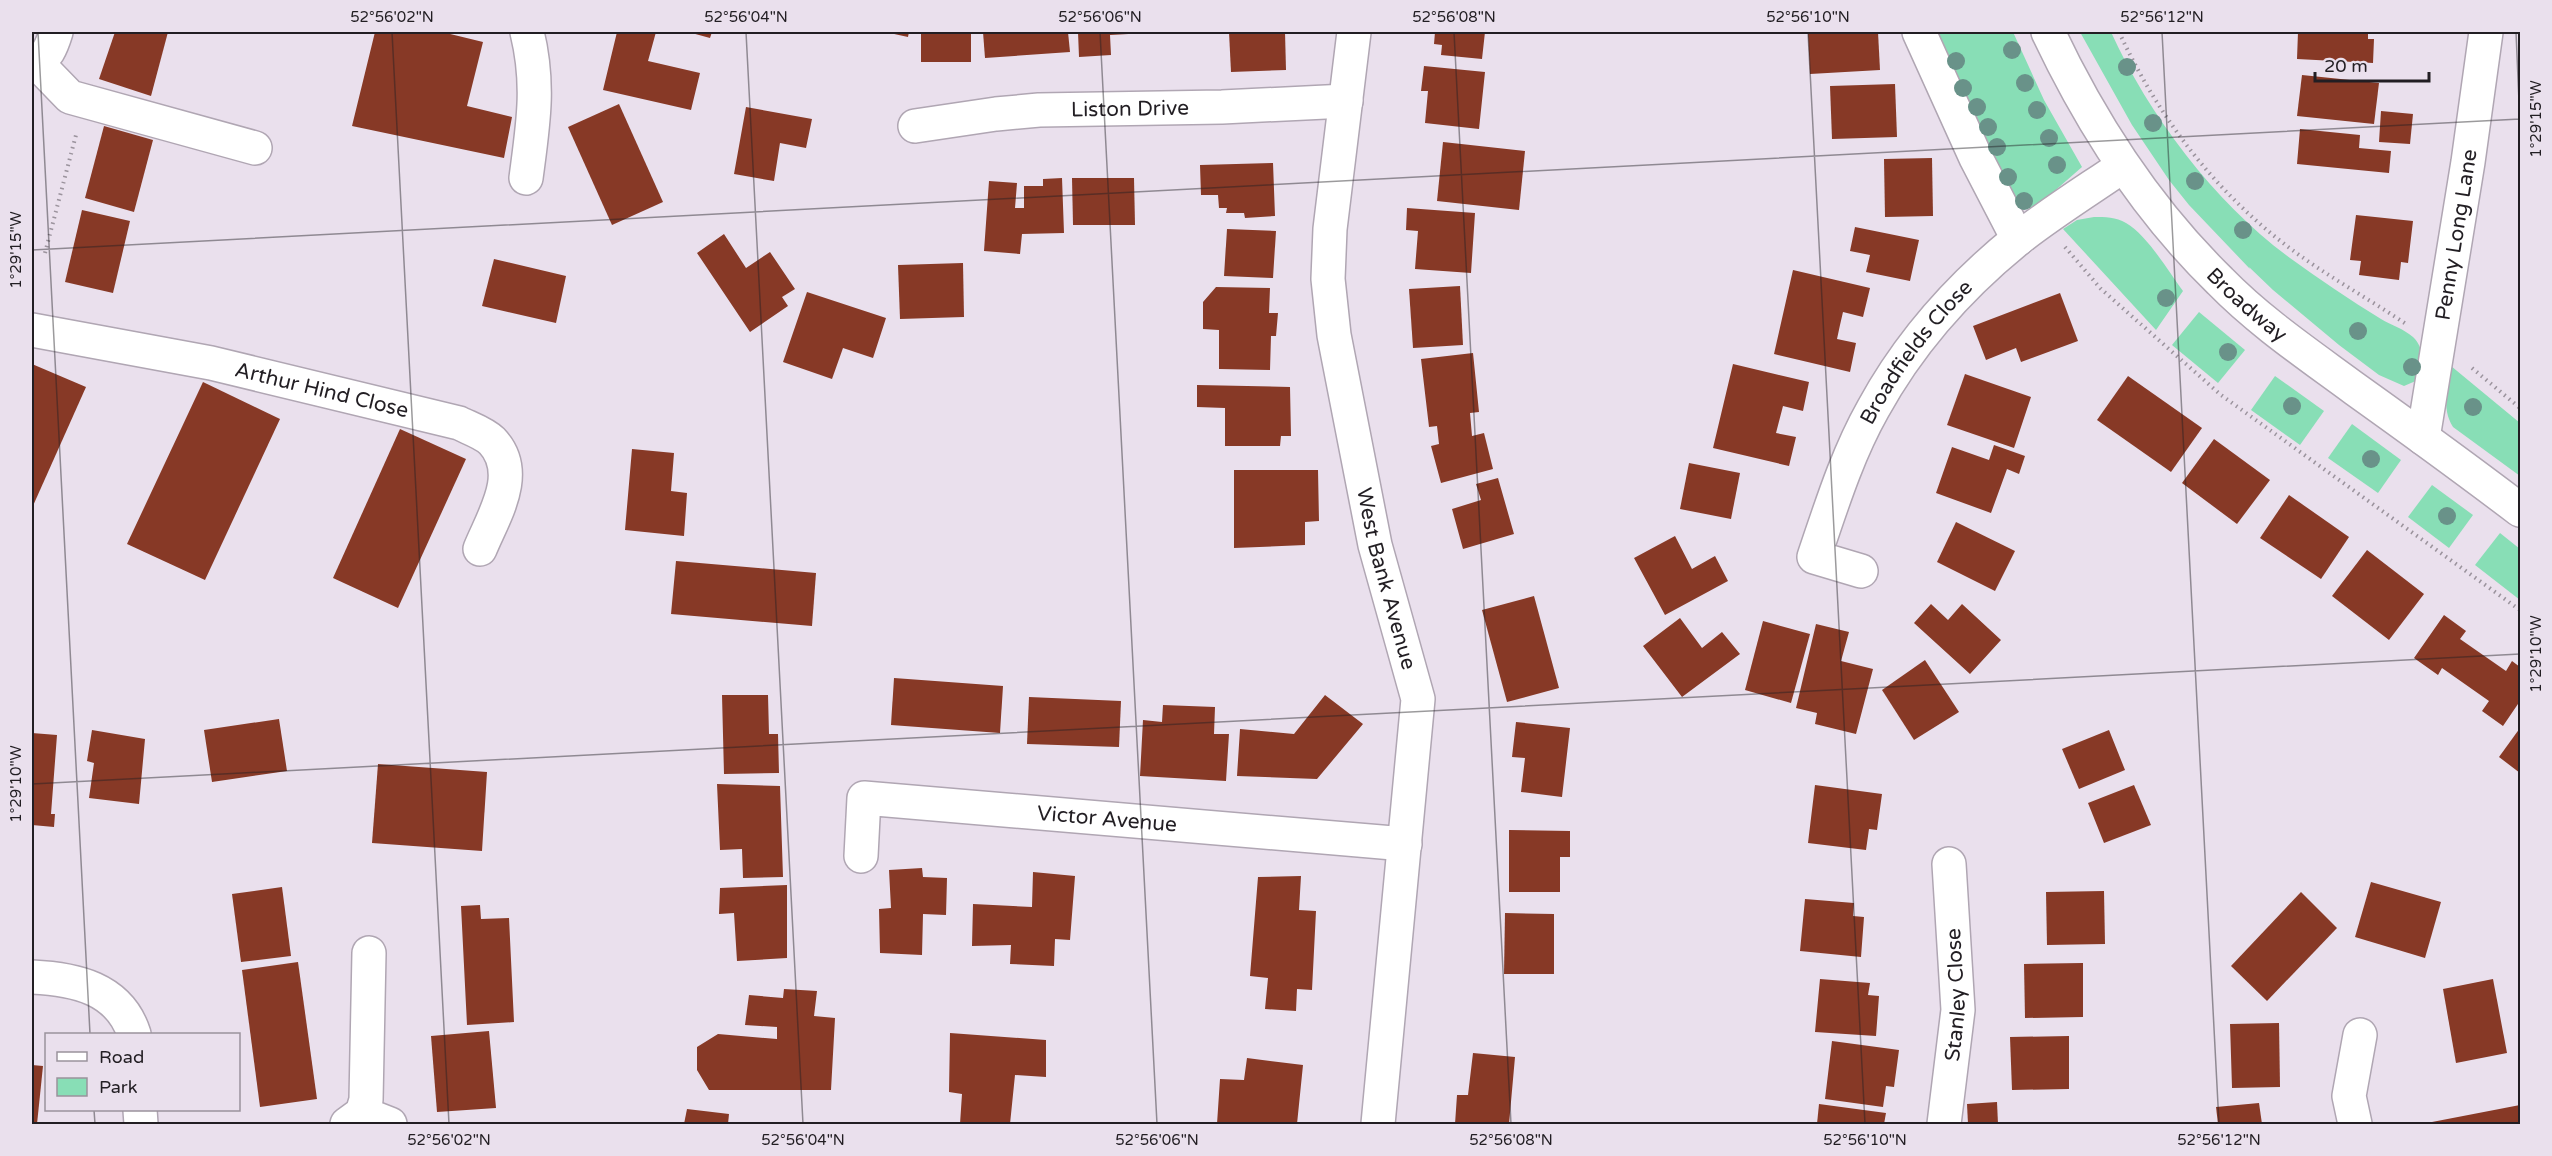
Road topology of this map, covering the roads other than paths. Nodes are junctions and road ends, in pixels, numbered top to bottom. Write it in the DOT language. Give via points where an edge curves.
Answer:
graph roads {
  1 [pos="56,32"];
  2 [pos="527,32"];
  3 [pos="1354,32"];
  4 [pos="1919,32"];
  5 [pos="2048,32"];
  6 [pos="2487,32"];
  7 [pos="34,63"];
  8 [pos="1346,101"];
  9 [pos="915,126"];
  10 [pos="255,148"];
  11 [pos="2123,166"];
  12 [pos="526,177"];
  13 [pos="2030,231"];
  14 [pos="32,330"];
  15 [pos="2423,438"];
  16 [pos="2520,510"];
  17 [pos="480,549"];
  18 [pos="1861,572"];
  19 [pos="1406,844"];
  20 [pos="861,856"];
  21 [pos="1949,864"];
  22 [pos="369,953"];
  23 [pos="32,977"];
  24 [pos="133,1033"];
  25 [pos="2360,1035"];
  26 [pos="366,1121"];
  27 [pos="1378,1125"];
  28 [pos="1944,1125"];
  29 [pos="2355,1125"];
  1 -- 7 [label="street" via="51,47"];
  2 -- 12 [label="street" via="534,62 535,105"];
  3 -- 8 [label="street, West Bank Avenue"];
  4 -- 13 [label="street" via="1976,158"];
  5 -- 11 [label="street, Broadway" via="2064,67"];
  6 -- 15 [label="street, Penny Long Lane"];
  7 -- 10 [label="street" via="70,98"];
  8 -- 9 [label="street, Liston Drive" via="1040,110"];
  8 -- 19 [label="street, West Bank Avenue" via="1330,228 1328,279 1334,335 1375,545 1418,699"];
  11 -- 13 [label="street, Broadfields Close"];
  11 -- 15 [label="street, Broadway" via="2163,220 2221,283 2315,359"];
  13 -- 18 [label="street, Broadfields Close" via="1960,291 1910,351 1855,444 1802,554"];
  14 -- 17 [label="street, Arthur Hind Close" via="211,363 459,423 491,440 506,462 507,480"];
  15 -- 16 [label="street, Broadway"];
  19 -- 20 [label="street, Victor Avenue" via="864,798"];
  19 -- 27 [label="street, West Bank Avenue"];
  21 -- 28 [label="street, Stanley Close" via="1958,1010"];
  22 -- 26 [label="street"];
  23 -- 24 [label="street" via="71,980 101,992 122,1010"];
  25 -- 29 [label="street" via="2349,1096"];
}
